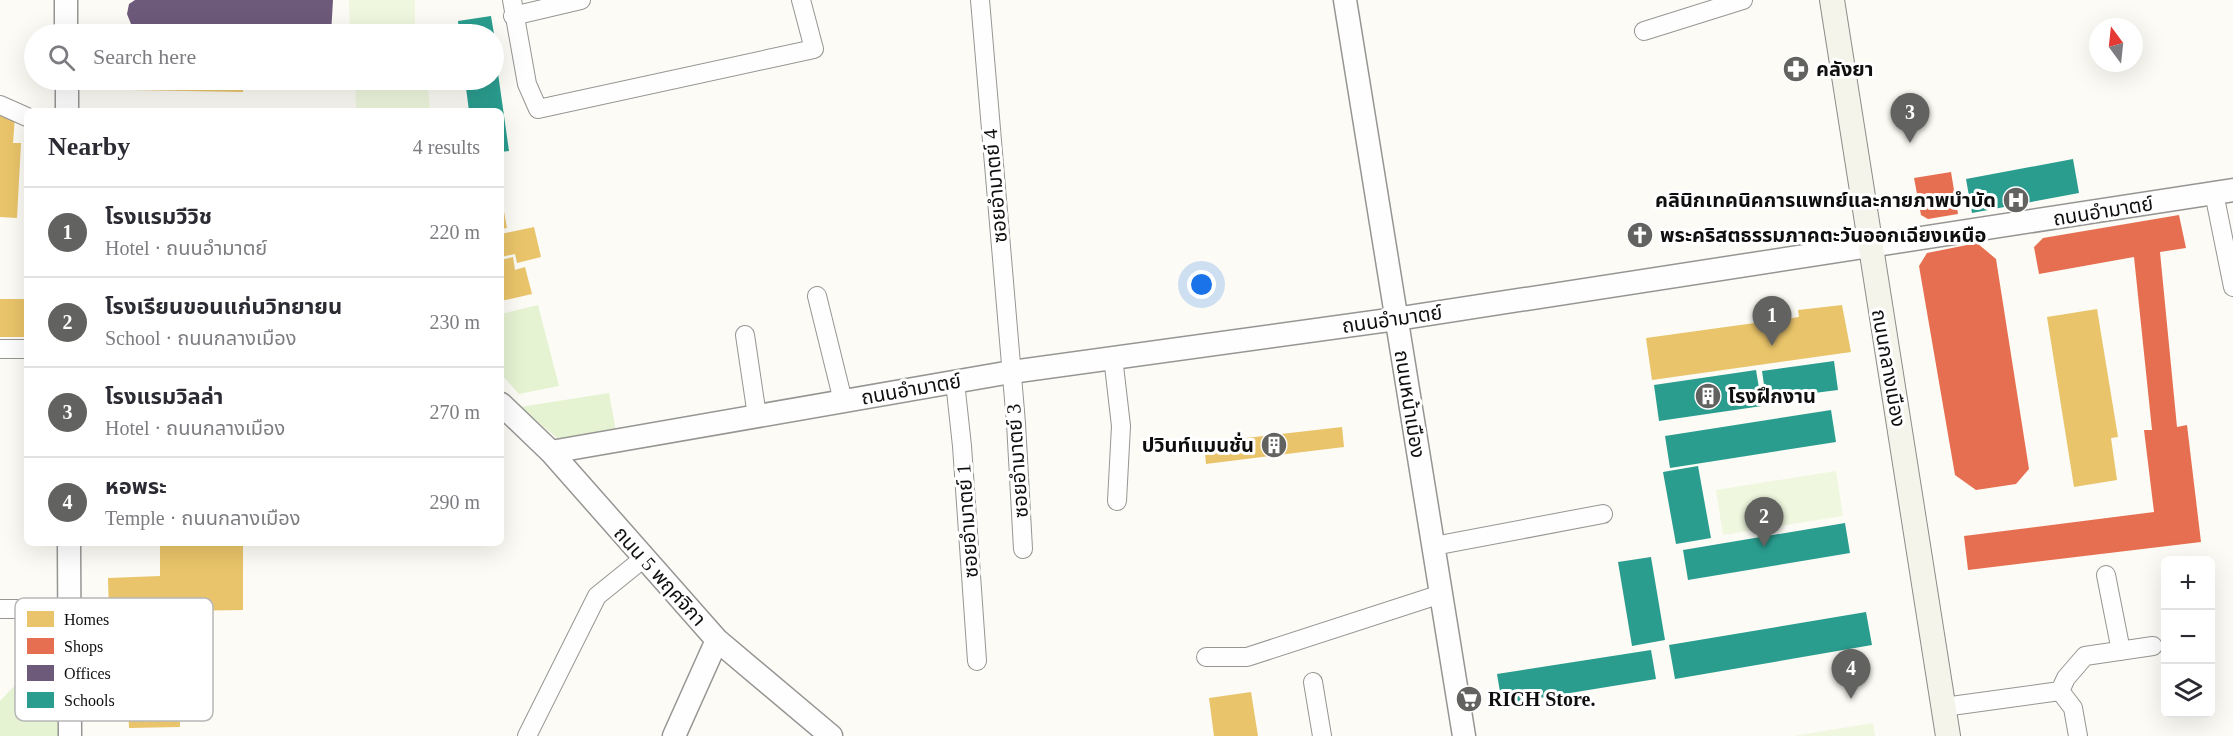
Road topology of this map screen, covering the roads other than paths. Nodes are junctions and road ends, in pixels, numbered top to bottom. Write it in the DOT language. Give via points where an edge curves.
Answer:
graph roads {
  1 [pos="66,0"];
  2 [pos="581,0"];
  3 [pos="801,0"];
  4 [pos="980,0"];
  5 [pos="1345,0"];
  6 [pos="1743,0"];
  7 [pos="1832,0"];
  8 [pos="513,8"];
  9 [pos="66,24"];
  10 [pos="1644,32"];
  11 [pos="67,90"];
  12 [pos="0,105"];
  13 [pos="67,108"];
  14 [pos="24,116"];
  15 [pos="2223,191"];
  16 [pos="1869,245"];
  17 [pos="2233,287"];
  18 [pos="817,296"];
  19 [pos="1396,319"];
  20 [pos="745,335"];
  21 [pos="0,348"];
  22 [pos="24,349"];
  23 [pos="1113,357"];
  24 [pos="1011,372"];
  25 [pos="955,382"];
  26 [pos="843,401"];
  27 [pos="504,407"];
  28 [pos="757,416"];
  29 [pos="551,452"];
  30 [pos="1117,501"];
  31 [pos="1603,514"];
  32 [pos="69,546"];
  33 [pos="1434,546"];
  34 [pos="1023,549"];
  35 [pos="644,558"];
  36 [pos="2106,575"];
  37 [pos="1441,594"];
  38 [pos="70,598"];
  39 [pos="717,640"];
  40 [pos="2153,646"];
  41 [pos="2121,651"];
  42 [pos="1206,657"];
  43 [pos="977,661"];
  44 [pos="1313,682"];
  45 [pos="2060,691"];
  46 [pos="1944,707"];
  47 [pos="527,736"];
  48 [pos="675,736"];
  49 [pos="831,736"];
  50 [pos="1322,736"];
  51 [pos="1464,736"];
  52 [pos="1948,736"];
  53 [pos="2078,736"];
  1 -- 9 [label="street"];
  2 -- 8 [label="street"];
  3 -- 8 [label="street" via="814,49 538,109 526,84"];
  4 -- 24 [label="street, ซอยอำมาตย์ 4"];
  5 -- 19 [label="street, ถนนหน้าเมือง"];
  6 -- 10 [label="street"];
  7 -- 16 [label="main road, ถนนกลางเมือง"];
  11 -- 13 [label="street"];
  12 -- 14 [label="street"];
  15 -- 16 [label="street, ถนนอำมาตย์"];
  15 -- 17 [label="street"];
  16 -- 19 [label="street, ถนนอำมาตย์"];
  16 -- 46 [label="main road, ถนนกลางเมือง"];
  18 -- 26 [label="street"];
  19 -- 23 [label="street, ถนนอำมาตย์"];
  19 -- 33 [label="street, ถนนหน้าเมือง"];
  20 -- 28 [label="street"];
  21 -- 22 [label="street"];
  23 -- 24 [label="street, ถนนอำมาตย์"];
  23 -- 30 [label="street" via="1121,426"];
  24 -- 25 [label="street, ถนนอำมาตย์"];
  24 -- 34 [label="street, ซอยอำมาตย์ 3"];
  25 -- 26 [label="street, ถนนอำมาตย์"];
  25 -- 43 [label="street, ซอยอำมาตย์ 1"];
  26 -- 28 [label="street, ถนนอำมาตย์"];
  27 -- 29 [label="street, ถนน 5 พฤศจิกา"];
  28 -- 29 [label="street, ถนนอำมาตย์"];
  29 -- 35 [label="street, ถนน 5 พฤศจิกา"];
  31 -- 33 [label="street"];
  32 -- 38 [label="street"];
  33 -- 37 [label="street, ถนนหน้าเมือง"];
  35 -- 39 [label="street, ถนน 5 พฤศจิกา"];
  35 -- 47 [label="street" via="597,596"];
  36 -- 41 [label="street"];
  37 -- 42 [label="street" via="1247,657"];
  37 -- 51 [label="street, ถนนหน้าเมือง"];
  39 -- 48 [label="street"];
  39 -- 49 [label="street, ถนน 5 พฤศจิกา"];
  40 -- 41 [label="street"];
  41 -- 45 [label="street" via="2085,656"];
  44 -- 50 [label="street"];
  45 -- 46 [label="street"];
  45 -- 53 [label="street" via="2073,708"];
  46 -- 52 [label="main road, ถนนกลางเมือง"];
}
